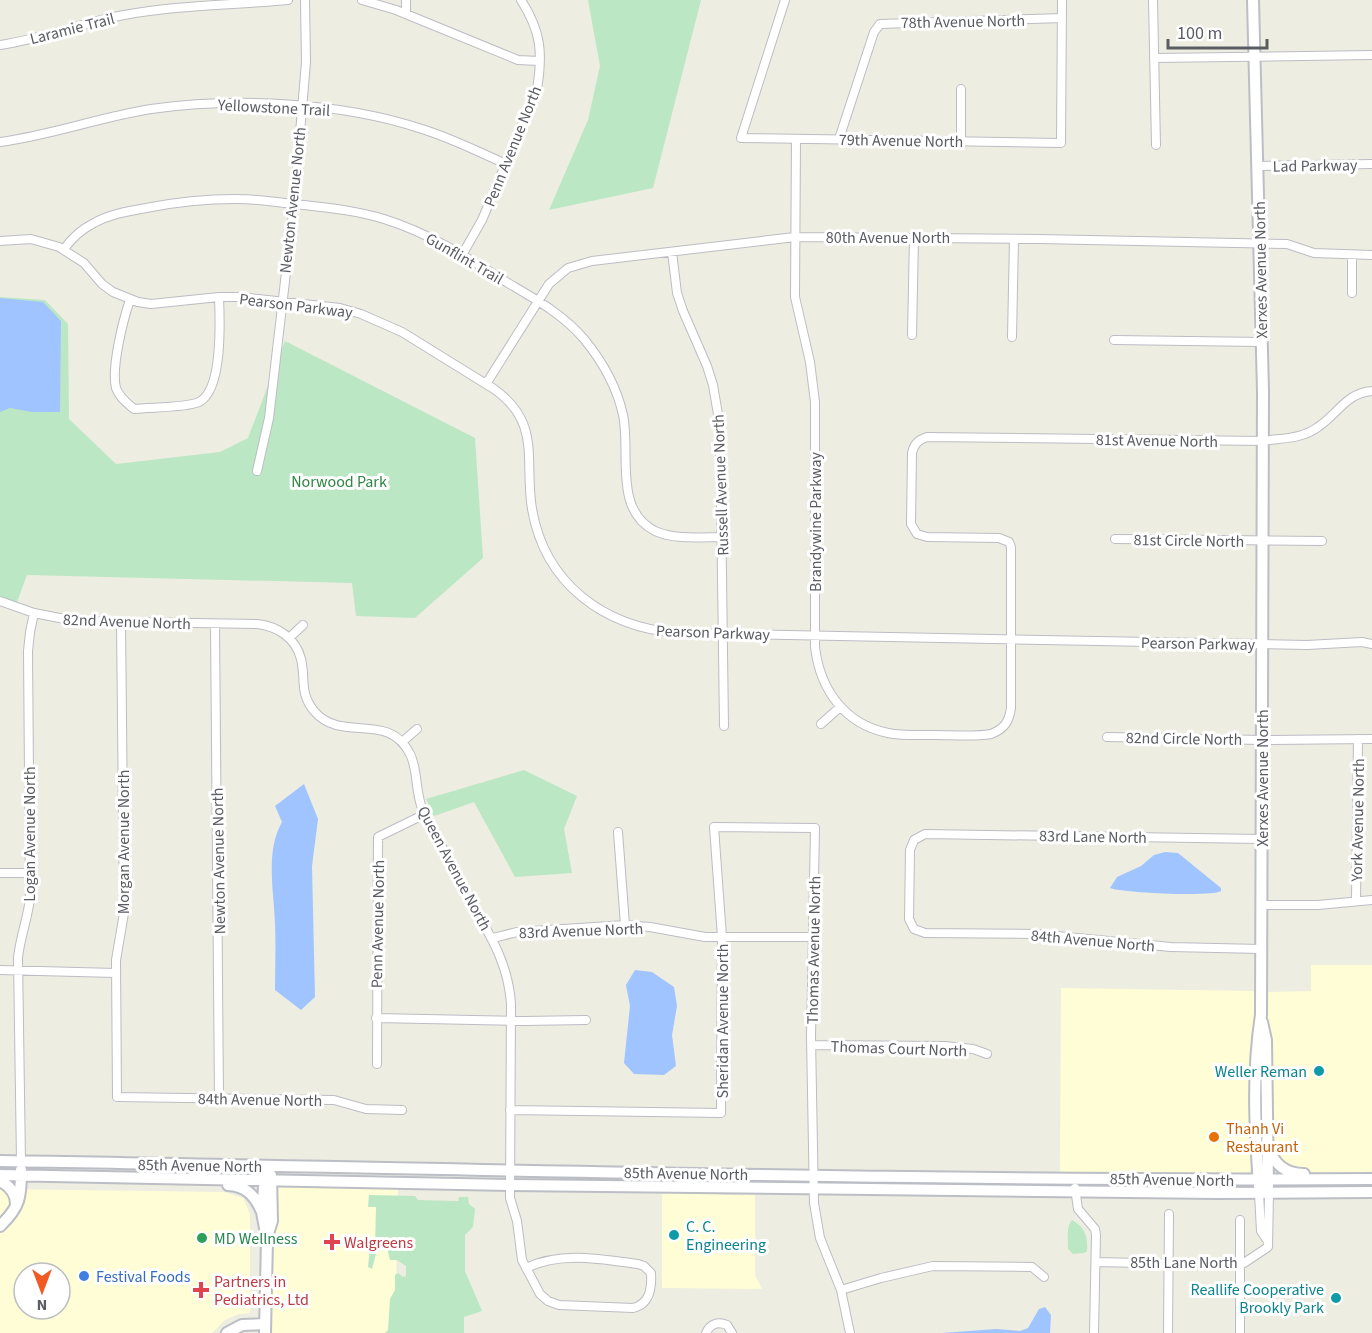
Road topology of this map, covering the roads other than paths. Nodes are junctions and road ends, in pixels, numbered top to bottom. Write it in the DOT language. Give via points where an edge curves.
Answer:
graph roads {
  1 [pos="288,0"];
  2 [pos="305,0"];
  3 [pos="362,0"];
  4 [pos="406,0"];
  5 [pos="521,0"];
  6 [pos="785,0"];
  7 [pos="1062,0"];
  8 [pos="1153,0"];
  9 [pos="1254,0"];
  10 [pos="406,14"];
  11 [pos="1062,18"];
  12 [pos="0,45"];
  13 [pos="1372,55"];
  14 [pos="1255,57"];
  15 [pos="1154,58"];
  16 [pos="539,61"];
  17 [pos="961,88"];
  18 [pos="301,107"];
  19 [pos="796,139"];
  20 [pos="838,139"];
  21 [pos="961,141"];
  22 [pos="0,142"];
  23 [pos="1156,145"];
  24 [pos="506,164"];
  25 [pos="1372,164"];
  26 [pos="1257,166"];
  27 [pos="294,204"];
  28 [pos="795,237"];
  29 [pos="914,237"];
  30 [pos="1014,239"];
  31 [pos="0,241"];
  32 [pos="1259,244"];
  33 [pos="63,249"];
  34 [pos="672,252"];
  35 [pos="462,255"];
  36 [pos="1352,255"];
  37 [pos="1372,255"];
  38 [pos="1352,293"];
  39 [pos="219,297"];
  40 [pos="130,300"];
  41 [pos="537,301"];
  42 [pos="282,302"];
  43 [pos="912,335"];
  44 [pos="1012,337"];
  45 [pos="1114,340"];
  46 [pos="1262,342"];
  47 [pos="486,384"];
  48 [pos="1372,391"];
  49 [pos="1263,441"];
  50 [pos="257,471"];
  51 [pos="723,537"];
  52 [pos="1115,539"];
  53 [pos="1263,541"];
  54 [pos="1322,541"];
  55 [pos="0,602"];
  56 [pos="34,613"];
  57 [pos="121,623"];
  58 [pos="215,624"];
  59 [pos="303,625"];
  60 [pos="723,634"];
  61 [pos="815,635"];
  62 [pos="289,638"];
  63 [pos="1012,638"];
  64 [pos="1262,644"];
  65 [pos="1372,644"];
  66 [pos="840,707"];
  67 [pos="821,724"];
  68 [pos="724,726"];
  69 [pos="417,729"];
  70 [pos="1107,737"];
  71 [pos="1358,739"];
  72 [pos="1372,739"];
  73 [pos="1262,740"];
  74 [pos="402,742"];
  75 [pos="425,814"];
  76 [pos="714,827"];
  77 [pos="618,832"];
  78 [pos="1261,839"];
  79 [pos="0,873"];
  80 [pos="30,873"];
  81 [pos="1372,900"];
  82 [pos="1356,901"];
  83 [pos="1261,905"];
  84 [pos="625,925"];
  85 [pos="925,933"];
  86 [pos="493,938"];
  87 [pos="722,938"];
  88 [pos="814,938"];
  89 [pos="1261,949"];
  90 [pos="0,970"];
  91 [pos="19,971"];
  92 [pos="116,973"];
  93 [pos="1261,1015"];
  94 [pos="376,1018"];
  95 [pos="586,1020"];
  96 [pos="511,1021"];
  97 [pos="811,1045"];
  98 [pos="987,1054"];
  99 [pos="377,1064"];
  100 [pos="117,1097"];
  101 [pos="219,1098"];
  102 [pos="402,1110"];
  103 [pos="510,1110"];
  104 [pos="1267,1140"];
  105 [pos="0,1161"];
  106 [pos="21,1161"];
  107 [pos="268,1167"];
  108 [pos="511,1171"];
  109 [pos="0,1174"];
  110 [pos="21,1175"];
  111 [pos="814,1175"];
  112 [pos="130,1177"];
  113 [pos="1071,1178"];
  114 [pos="1351,1179"];
  115 [pos="1372,1179"];
  116 [pos="268,1180"];
  117 [pos="1263,1180"];
  118 [pos="0,1181"];
  119 [pos="510,1185"];
  120 [pos="813,1188"];
  121 [pos="1076,1191"];
  122 [pos="1372,1192"];
  123 [pos="1264,1193"];
  124 [pos="15,1211"];
  125 [pos="262,1212"];
  126 [pos="1169,1214"];
  127 [pos="1240,1220"];
  128 [pos="0,1226"];
  129 [pos="267,1239"];
  130 [pos="1268,1244"];
  131 [pos="1096,1262"];
  132 [pos="1168,1263"];
  133 [pos="1239,1264"];
  134 [pos="526,1268"];
  135 [pos="1044,1277"];
  136 [pos="841,1290"];
  137 [pos="265,1328"];
  138 [pos="228,1333"];
  139 [pos="706,1333"];
  140 [pos="732,1333"];
  141 [pos="850,1333"];
  142 [pos="1094,1333"];
  143 [pos="1168,1333"];
  144 [pos="1240,1333"];
  1 -- 12 [label="street, Laramie Trail" via="159,10"];
  2 -- 18 [label="street, Newton Avenue North" via="306,62"];
  3 -- 10 [label="street"];
  4 -- 10 [label="street"];
  5 -- 16 [label="street, Penn Avenue North" via="536,25"];
  6 -- 19 [label="street, 79th Avenue North" via="741,138"];
  7 -- 11 [label="street"];
  8 -- 15 [label="street"];
  9 -- 14 [label="main road, Xerxes Avenue North"];
  10 -- 16 [label="street" via="506,56"];
  11 -- 20 [label="street, 78th Avenue North" via="880,24"];
  11 -- 21 [label="street, 79th Avenue North" via="1061,143"];
  13 -- 14 [label="street"];
  14 -- 15 [label="street"];
  14 -- 26 [label="main road, Xerxes Avenue North"];
  15 -- 23 [label="street"];
  16 -- 24 [label="street, Penn Avenue North" via="537,89"];
  17 -- 21 [label="street"];
  18 -- 22 [label="street, Yellowstone Trail" via="221,103 163,108"];
  18 -- 24 [label="street, Yellowstone Trail" via="398,121"];
  18 -- 27 [label="street, Newton Avenue North"];
  19 -- 20 [label="street, 79th Avenue North"];
  19 -- 28 [label="street, Brandywine Parkway"];
  20 -- 21 [label="street, 79th Avenue North"];
  24 -- 35 [label="street, Penn Avenue North"];
  25 -- 26 [label="street, Lad Parkway"];
  26 -- 32 [label="main road, Xerxes Avenue North"];
  27 -- 33 [label="street, Gunflint Trail" via="238,199 148,207 95,222"];
  27 -- 35 [label="street, Gunflint Trail" via="383,218"];
  27 -- 42 [label="street, Newton Avenue North"];
  28 -- 29 [label="street, 80th Avenue North"];
  28 -- 34 [label="street, 80th Avenue North"];
  28 -- 61 [label="street, Brandywine Parkway" via="795,297 815,402"];
  29 -- 30 [label="street, 80th Avenue North"];
  29 -- 43 [label="street"];
  30 -- 32 [label="street, 80th Avenue North"];
  30 -- 44 [label="street"];
  31 -- 33 [label="street, Pearson Parkway" via="31,239"];
  32 -- 36 [label="street, 80th Avenue North" via="1287,244 1314,253"];
  32 -- 46 [label="main road, Xerxes Avenue North"];
  33 -- 40 [label="street, Pearson Parkway" via="84,263 102,284"];
  34 -- 41 [label="street, 80th Avenue North" via="580,264 558,275"];
  34 -- 51 [label="street, Russell Avenue North" via="682,311 707,366 717,406"];
  35 -- 41 [label="street, Gunflint Trail"];
  36 -- 37 [label="street, 80th Avenue North"];
  36 -- 38 [label="street"];
  39 -- 40 [label="street, Pearson Parkway" via="151,304"];
  39 -- 40 [label="street" via="214,380 206,396 190,404 134,409 120,396 115,379"];
  39 -- 42 [label="street, Pearson Parkway"];
  41 -- 47 [label="street, 80th Avenue North"];
  41 -- 51 [label="street, Gunflint Trail" via="576,330 607,372 623,416 627,487 639,517 655,531 666,534"];
  42 -- 47 [label="street, Pearson Parkway" via="340,308 371,318 402,332"];
  42 -- 50 [label="street, Newton Avenue North" via="269,418"];
  45 -- 46 [label="street"];
  46 -- 49 [label="main road, Xerxes Avenue North"];
  47 -- 60 [label="street, Pearson Parkway" via="506,398 523,421 537,530 567,583 599,610 636,627"];
  48 -- 49 [label="street, 81st Avenue North" via="1347,399 1307,434"];
  49 -- 53 [label="main road, Xerxes Avenue North"];
  49 -- 63 [label="street, 81st Avenue North" via="927,437 920,440 912,453 913,529 927,537 999,538 1009,542"];
  51 -- 60 [label="street, Russell Avenue North"];
  52 -- 53 [label="street, 81st Circle North"];
  53 -- 54 [label="street"];
  53 -- 64 [label="main road, Xerxes Avenue North"];
  55 -- 56 [label="street, 82nd Avenue North"];
  56 -- 57 [label="street, 82nd Avenue North" via="75,621"];
  56 -- 80 [label="street, Logan Avenue North" via="28,651"];
  57 -- 58 [label="street, 82nd Avenue North"];
  57 -- 92 [label="street, Morgan Avenue North" via="124,913"];
  58 -- 62 [label="street, 82nd Avenue North" via="257,624 274,628"];
  58 -- 101 [label="street, Newton Avenue North"];
  59 -- 62 [label="street"];
  60 -- 61 [label="street, Pearson Parkway"];
  60 -- 68 [label="street, Russell Avenue North"];
  61 -- 63 [label="street, Pearson Parkway"];
  61 -- 66 [label="street, Brandywine Parkway" via="821,676"];
  62 -- 74 [label="street" via="301,658 304,694 316,714 337,726 381,729"];
  63 -- 64 [label="street, Pearson Parkway"];
  63 -- 66 [label="street, Brandywine Parkway" via="1008,722 991,735 888,733 860,722"];
  64 -- 65 [label="street, Pearson Parkway"];
  64 -- 73 [label="main road, Xerxes Avenue North"];
  66 -- 67 [label="street"];
  69 -- 74 [label="street"];
  70 -- 73 [label="street, 82nd Circle North"];
  71 -- 72 [label="street"];
  71 -- 73 [label="street"];
  71 -- 82 [label="street, York Avenue North"];
  73 -- 78 [label="main road, Xerxes Avenue North"];
  74 -- 75 [label="street, Queen Avenue North" via="412,756 418,798"];
  75 -- 86 [label="street, Queen Avenue North"];
  75 -- 94 [label="street, Penn Avenue North" via="378,837"];
  76 -- 87 [label="street, Sheridan Avenue North"];
  76 -- 88 [label="street, Thomas Avenue North" via="815,828"];
  77 -- 84 [label="street"];
  78 -- 83 [label="main road, Xerxes Avenue North"];
  78 -- 85 [label="street, 83rd Lane North" via="925,834 914,840 910,850 909,919 914,929"];
  79 -- 80 [label="street"];
  80 -- 91 [label="street, Logan Avenue North" via="29,910 21,934"];
  81 -- 82 [label="street"];
  82 -- 83 [label="street"];
  83 -- 89 [label="main road, Xerxes Avenue North"];
  84 -- 86 [label="street, 83rd Avenue North" via="517,932"];
  84 -- 87 [label="street, 83rd Avenue North"];
  85 -- 89 [label="street, 84th Avenue North" via="1036,934 1171,947"];
  86 -- 96 [label="street, Queen Avenue North" via="507,974"];
  87 -- 88 [label="street, 83rd Avenue North"];
  87 -- 103 [label="street, Sheridan Avenue North" via="721,1113"];
  88 -- 97 [label="street, Thomas Avenue North"];
  89 -- 93 [label="main road, Xerxes Avenue North"];
  90 -- 91 [label="street"];
  91 -- 92 [label="street"];
  91 -- 106 [label="street, Logan Avenue North"];
  92 -- 100 [label="street, Morgan Avenue North"];
  93 -- 104 [label="main road, Xerxes Avenue North" via="1266,1040"];
  93 -- 117 [label="main road, Xerxes Avenue North" via="1254,1102"];
  94 -- 96 [label="street"];
  94 -- 99 [label="street, Penn Avenue North"];
  95 -- 96 [label="street"];
  96 -- 103 [label="street, Queen Avenue North"];
  97 -- 98 [label="street, Thomas Court North" via="945,1046"];
  97 -- 111 [label="street, Thomas Avenue North"];
  100 -- 101 [label="street, 84th Avenue North"];
  101 -- 102 [label="street, 84th Avenue North" via="334,1100 366,1108"];
  103 -- 108 [label="street, Queen Avenue North"];
  104 -- 114 [label="main road" via="1271,1155 1284,1169 1298,1174 1332,1173"];
  104 -- 117 [label="main road, Xerxes Avenue North"];
  105 -- 106 [label="main road, 85th Avenue North"];
  106 -- 107 [label="main road, 85th Avenue North"];
  106 -- 110 [label="main road"];
  107 -- 108 [label="main road, 85th Avenue North"];
  107 -- 116 [label="main road"];
  108 -- 111 [label="main road, 85th Avenue North"];
  108 -- 119 [label="street, Queen Avenue North"];
  109 -- 110 [label="main road, 85th Avenue North"];
  110 -- 112 [label="main road, 85th Avenue North"];
  110 -- 124 [label="main road"];
  111 -- 113 [label="main road, 85th Avenue North"];
  111 -- 120 [label="street, Thomas Avenue North"];
  112 -- 116 [label="main road, 85th Avenue North"];
  112 -- 125 [label="main road" via="154,1183 238,1186 251,1193"];
  113 -- 117 [label="main road, 85th Avenue North"];
  113 -- 121 [label="street"];
  114 -- 115 [label="main road, 85th Avenue North"];
  114 -- 117 [label="main road, 85th Avenue North"];
  116 -- 119 [label="main road, 85th Avenue North"];
  116 -- 125 [label="main road"];
  116 -- 129 [label="main road" via="272,1221"];
  117 -- 123 [label="main road, Xerxes Avenue North"];
  118 -- 124 [label="main road" via="16,1197"];
  119 -- 120 [label="main road, 85th Avenue North"];
  119 -- 134 [label="street, Queen Avenue North" via="520,1253"];
  120 -- 121 [label="main road, 85th Avenue North"];
  120 -- 136 [label="street, Thomas Avenue North" via="820,1238"];
  121 -- 123 [label="main road, 85th Avenue North"];
  121 -- 131 [label="street" via="1078,1209 1095,1231"];
  122 -- 123 [label="main road, 85th Avenue North"];
  123 -- 130 [label="street, Xerxes Avenue North"];
  124 -- 128 [label="main road"];
  125 -- 129 [label="main road"];
  126 -- 132 [label="street"];
  127 -- 133 [label="street"];
  129 -- 137 [label="main road"];
  130 -- 133 [label="street, 85th Lane North" via="1256,1256"];
  131 -- 132 [label="street, 85th Lane North"];
  131 -- 142 [label="street"];
  132 -- 133 [label="street, 85th Lane North"];
  132 -- 143 [label="street"];
  133 -- 144 [label="street"];
  134 -- 134 [label="street, Queen Avenue North" via="540,1294 553,1304 633,1308 644,1302 651,1290 651,1273 638,1264 562,1257"];
  135 -- 136 [label="street" via="1032,1267 933,1266"];
  136 -- 141 [label="street, Thomas Avenue North"];
  137 -- 138 [label="main road" via="242,1325"];
  139 -- 140 [label="street" via="718,1323 727,1325"];
}
